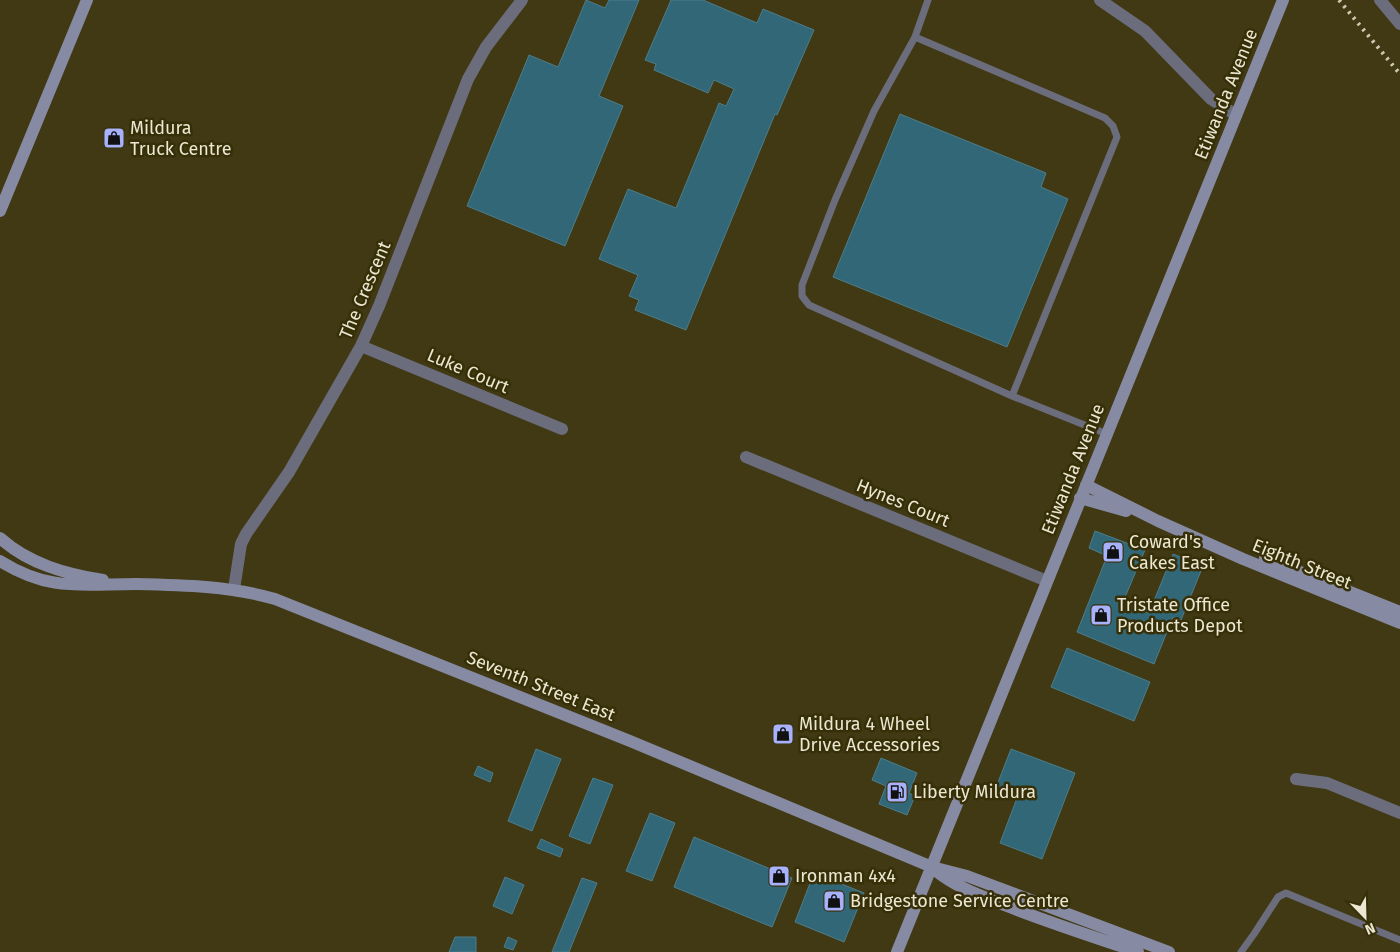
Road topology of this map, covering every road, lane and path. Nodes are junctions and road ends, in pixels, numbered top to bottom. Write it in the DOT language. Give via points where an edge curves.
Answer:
graph roads {
  1 [pos="87,0"];
  2 [pos="522,0"];
  3 [pos="928,0"];
  4 [pos="1100,0"];
  5 [pos="1283,0"];
  6 [pos="1380,0"];
  7 [pos="1400,24"];
  8 [pos="915,38"];
  9 [pos="1236,115"];
  10 [pos="0,210"];
  11 [pos="361,346"];
  12 [pos="1012,396"];
  13 [pos="562,429"];
  14 [pos="1107,434"];
  15 [pos="746,457"];
  16 [pos="1086,485"];
  17 [pos="1080,498"];
  18 [pos="1158,521"];
  19 [pos="1191,534"];
  20 [pos="0,538"];
  21 [pos="0,561"];
  22 [pos="1047,581"];
  23 [pos="125,584"];
  24 [pos="234,589"];
  25 [pos="1400,612"];
  26 [pos="1400,623"];
  27 [pos="1296,779"];
  28 [pos="1400,813"];
  29 [pos="932,867"];
  30 [pos="1400,940"];
  31 [pos="1110,943"];
  32 [pos="897,952"];
  33 [pos="1121,952"];
  34 [pos="1138,952"];
  35 [pos="1169,952"];
  36 [pos="1240,952"];
  1 -- 10 [label="main road"];
  2 -- 11 [label="street, The Crescent" via="486,47 468,79"];
  3 -- 8 [label="lane"];
  4 -- 9 [label="street" via="1145,31 1211,99"];
  5 -- 9 [label="main road, Etiwanda Avenue"];
  6 -- 7 [label="street"];
  8 -- 12 [label="lane" via="1105,118 1117,137"];
  8 -- 12 [label="lane" via="874,111 835,200 802,285 802,296 809,305"];
  9 -- 14 [label="main road, Etiwanda Avenue"];
  11 -- 13 [label="street, Luke Court"];
  11 -- 24 [label="street, The Crescent" via="288,472 246,534 241,544"];
  12 -- 14 [label="lane"];
  14 -- 16 [label="main road, Etiwanda Avenue"];
  15 -- 22 [label="street, Hynes Court"];
  16 -- 17 [label="main road, Etiwanda Avenue"];
  16 -- 18 [label="main road, Eighth Street"];
  17 -- 18 [label="main road, Eighth Street"];
  17 -- 22 [label="main road, Etiwanda Avenue"];
  18 -- 19 [label="main road, Eighth Street"];
  19 -- 25 [label="main road, Eighth Street" via="1262,557"];
  19 -- 26 [label="main road, Eighth Street" via="1243,559"];
  20 -- 23 [label="main road, Seventh Street East" via="26,557 53,569"];
  21 -- 23 [label="main road, Seventh Street East" via="34,578 55,584"];
  22 -- 29 [label="main road, Etiwanda Avenue"];
  23 -- 24 [label="main road, Seventh Street East"];
  24 -- 29 [label="main road, Seventh Street East" via="301,608"];
  27 -- 28 [label="street" via="1327,783"];
  29 -- 31 [label="main road" via="967,890"];
  29 -- 32 [label="main road, Etiwanda Avenue"];
  29 -- 35 [label="main road" via="967,876"];
  30 -- 36 [label="lane" via="1286,893 1278,897"];
  31 -- 33 [label="street"];
  31 -- 34 [label="main road"];
}
